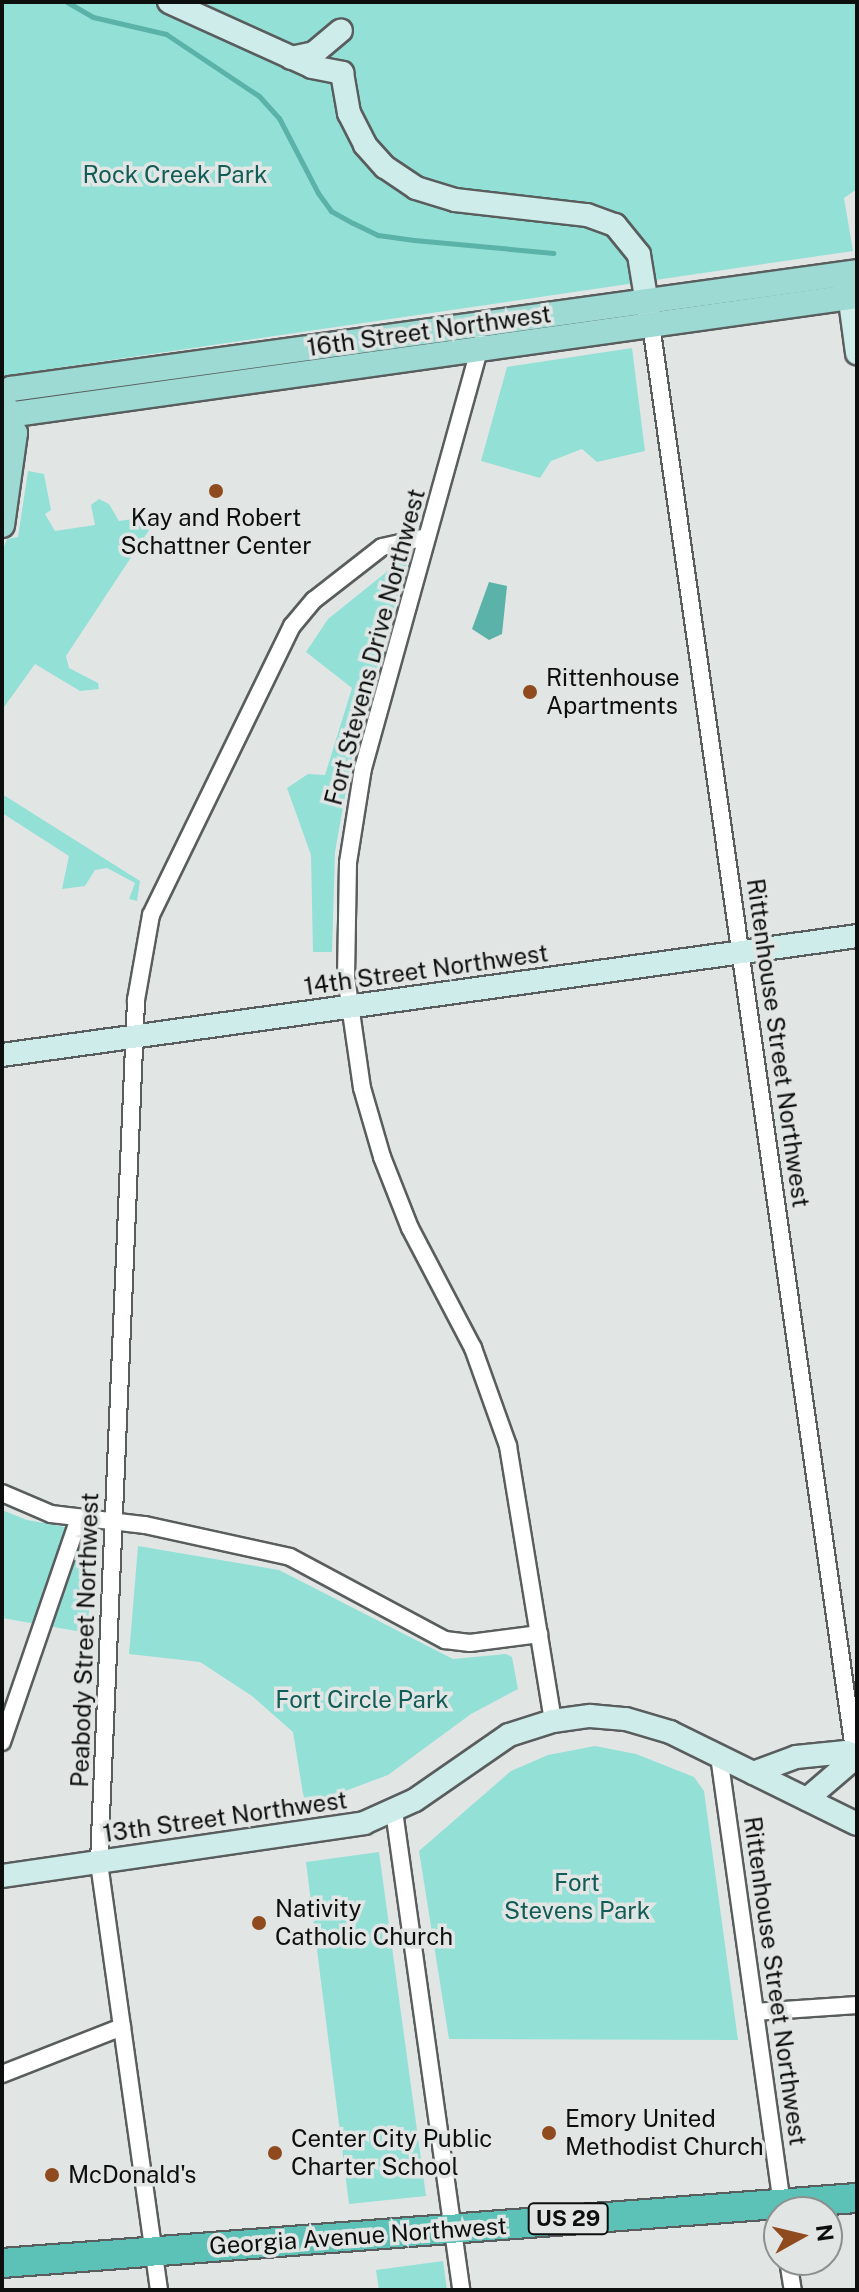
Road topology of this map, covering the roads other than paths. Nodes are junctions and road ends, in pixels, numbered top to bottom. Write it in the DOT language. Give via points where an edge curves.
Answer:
graph roads {
  1 [pos="169,2"];
  2 [pos="341,30"];
  3 [pos="291,58"];
  4 [pos="852,285"];
  5 [pos="649,313"];
  6 [pos="480,336"];
  7 [pos="857,353"];
  8 [pos="2,395"];
  9 [pos="2,409"];
  10 [pos="2,415"];
  11 [pos="2,525"];
  12 [pos="427,537"];
  13 [pos="857,936"];
  14 [pos="741,952"];
  15 [pos="349,1007"];
  16 [pos="135,1037"];
  17 [pos="2,1055"];
  18 [pos="2,1493"];
  19 [pos="79,1518"];
  20 [pos="114,1521"];
  21 [pos="539,1634"];
  22 [pos="553,1721"];
  23 [pos="2,1742"];
  24 [pos="719,1756"];
  25 [pos="857,1760"];
  26 [pos="753,1773"];
  27 [pos="807,1799"];
  28 [pos="394,1811"];
  29 [pos="857,1824"];
  30 [pos="99,1862"];
  31 [pos="2,1876"];
  32 [pos="857,2005"];
  33 [pos="755,2012"];
  34 [pos="122,2027"];
  35 [pos="2,2074"];
  36 [pos="780,2196"];
  37 [pos="763,2208"];
  38 [pos="453,2228"];
  39 [pos="154,2252"];
  40 [pos="2,2263"];
  41 [pos="159,2290"];
  42 [pos="461,2290"];
  1 -- 3 [label="street"];
  2 -- 3 [label="street" via="314,53"];
  3 -- 5 [label="street" via="342,73 349,113 365,145 416,188 455,200 587,215 615,225 637,250"];
  4 -- 5 [label="main road, 16th Street Northwest"];
  4 -- 7 [label="street"];
  5 -- 6 [label="main road, 16th Street Northwest"];
  5 -- 14 [label="street, Rittenhouse Street Northwest"];
  6 -- 8 [label="main road, 16th Street Northwest" via="11,389"];
  6 -- 9 [label="main road, 16th Street Northwest" via="15,414"];
  6 -- 12 [label="street, Fort Stevens Drive Northwest"];
  10 -- 11 [label="main road" via="15,433"];
  12 -- 15 [label="street, Fort Stevens Drive Northwest" via="355,807 346,905"];
  12 -- 16 [label="street, Peabody Street Northwest" via="382,547 314,600 292,626 151,915"];
  13 -- 14 [label="street, 14th Street Northwest"];
  14 -- 15 [label="street, 14th Street Northwest"];
  14 -- 25 [label="street, Rittenhouse Street Northwest"];
  15 -- 16 [label="street, 14th Street Northwest"];
  15 -- 21 [label="street, Fort Stevens Drive Northwest" via="362,1088 382,1157 417,1244 473,1348 502,1424 518,1488"];
  16 -- 17 [label="street, 14th Street Northwest"];
  16 -- 20 [label="street, Peabody Street Northwest"];
  18 -- 19 [label="street" via="36,1510"];
  19 -- 20 [label="street"];
  19 -- 23 [label="street"];
  20 -- 21 [label="street" via="290,1557 445,1640 470,1643"];
  20 -- 30 [label="street, Peabody Street Northwest"];
  21 -- 22 [label="street, Fort Stevens Drive Northwest"];
  22 -- 24 [label="street, 13th Street Northwest" via="590,1716 639,1722"];
  22 -- 28 [label="street, 13th Street Northwest" via="496,1742"];
  24 -- 26 [label="street, 13th Street Northwest"];
  24 -- 33 [label="street, Rittenhouse Street Northwest"];
  25 -- 26 [label="street" via="846,1752 796,1757"];
  25 -- 27 [label="street"];
  26 -- 27 [label="street, 13th Street Northwest"];
  27 -- 29 [label="street, 13th Street Northwest"];
  28 -- 30 [label="street, 13th Street Northwest" via="335,1830"];
  28 -- 38 [label="street"];
  30 -- 31 [label="street, 13th Street Northwest"];
  30 -- 34 [label="street, Peabody Street Northwest"];
  32 -- 33 [label="street"];
  33 -- 36 [label="street, Rittenhouse Street Northwest"];
  34 -- 35 [label="street"];
  34 -- 39 [label="street, Peabody Street Northwest"];
  37 -- 38 [label="highway, Georgia Avenue Northwest / US 29"];
  38 -- 39 [label="highway, Georgia Avenue Northwest / US 29"];
  38 -- 42 [label="street"];
  39 -- 40 [label="highway, Georgia Avenue Northwest / US 29"];
  39 -- 41 [label="street, Peabody Street Northwest"];
}
